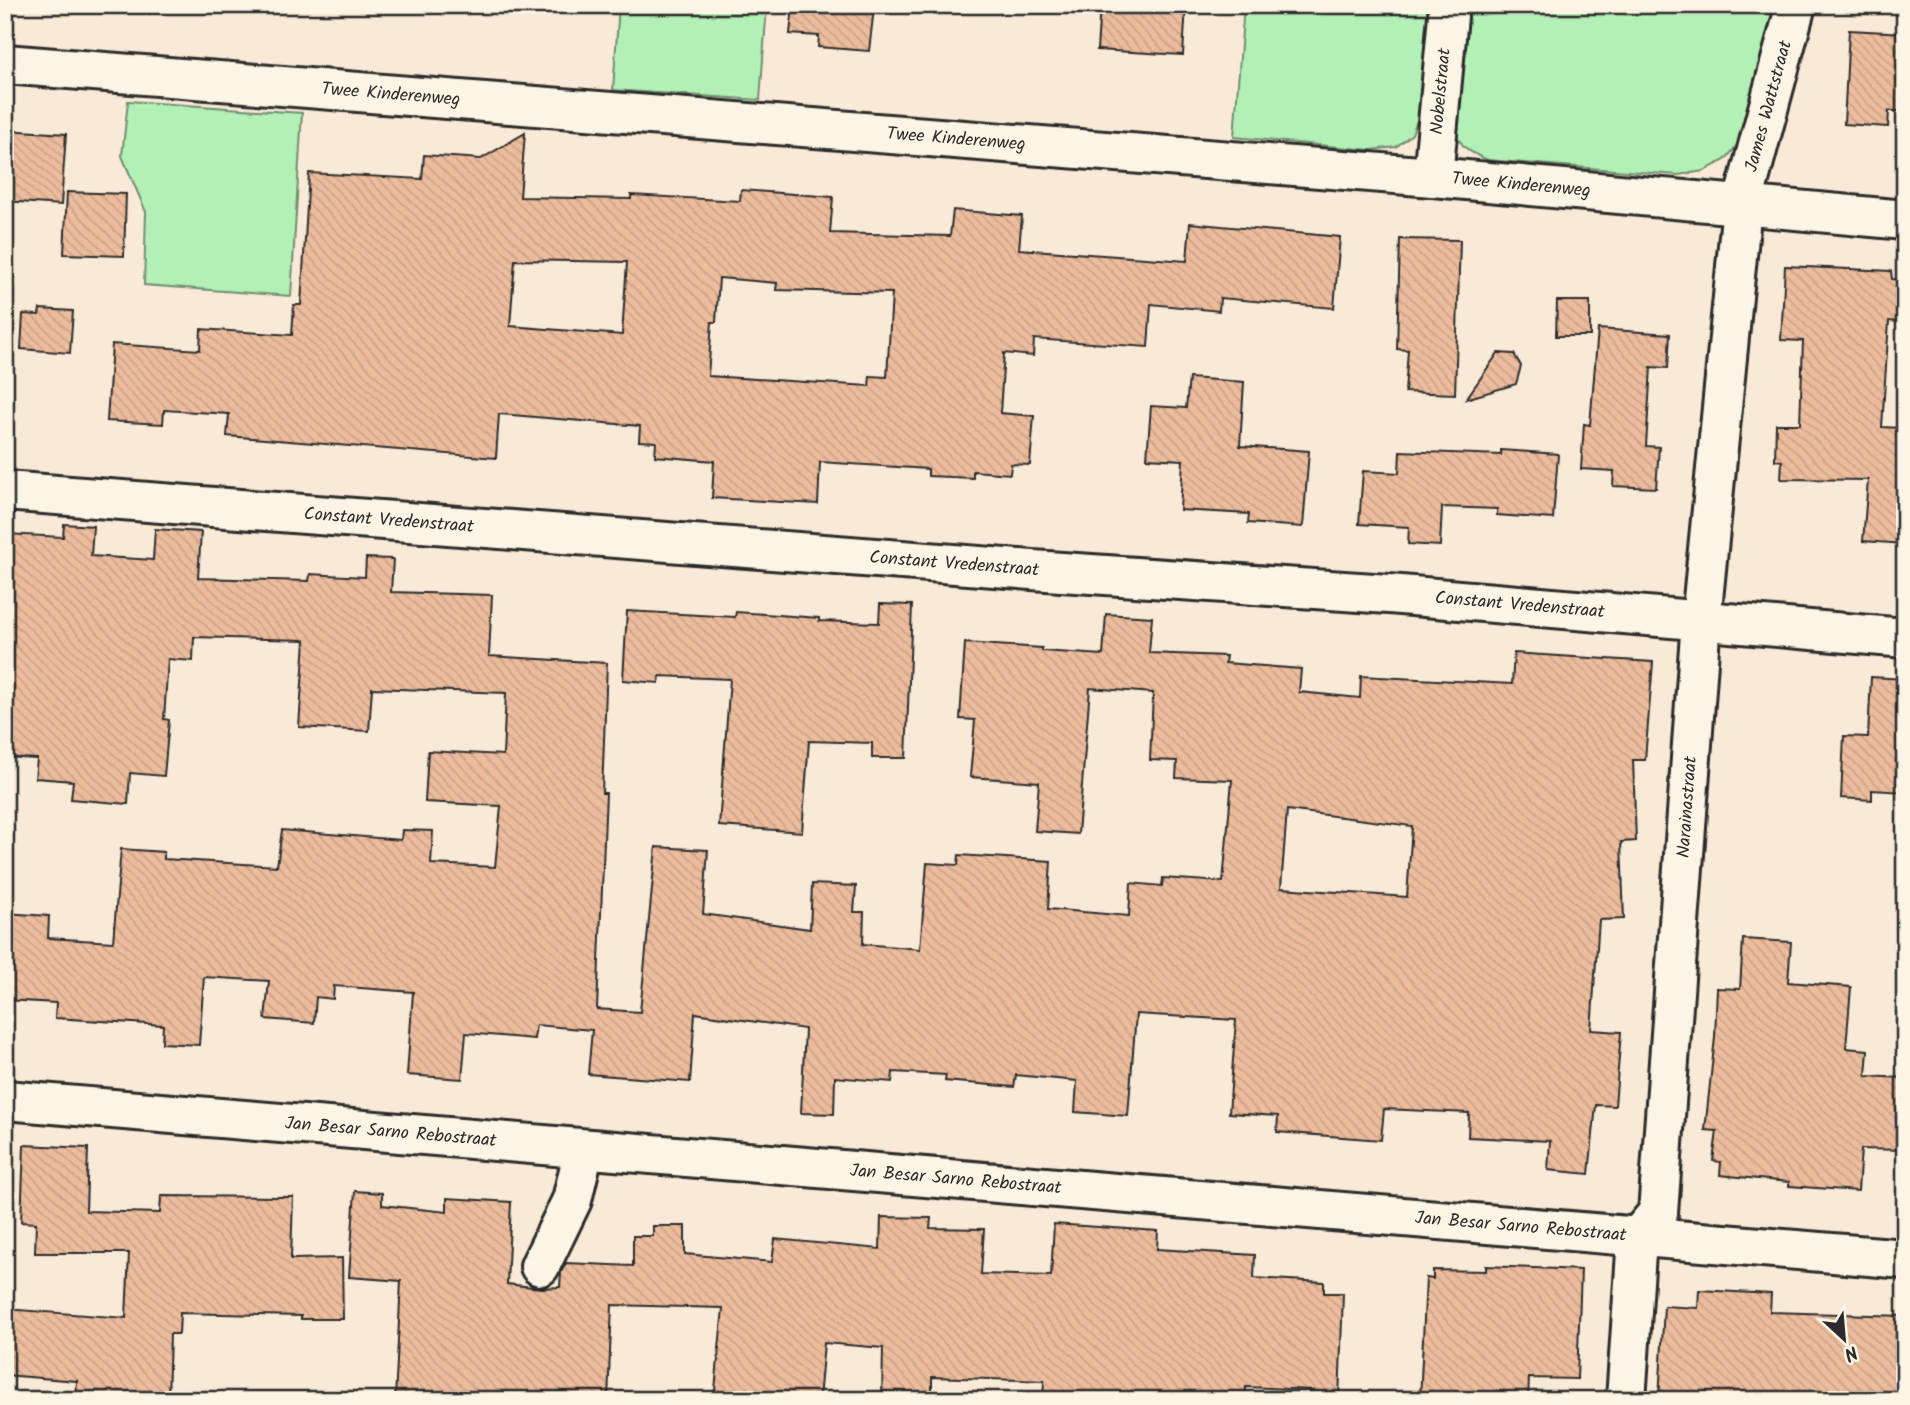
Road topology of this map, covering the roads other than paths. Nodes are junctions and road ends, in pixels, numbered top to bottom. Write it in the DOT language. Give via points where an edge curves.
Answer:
graph roads {
  1 [pos="1450,5"];
  2 [pos="1796,5"];
  3 [pos="5,64"];
  4 [pos="1433,177"];
  5 [pos="1742,206"];
  6 [pos="1905,220"];
  7 [pos="5,491"];
  8 [pos="1701,620"];
  9 [pos="1905,638"];
  10 [pos="5,1100"];
  11 [pos="584,1149"];
  12 [pos="1637,1238"];
  13 [pos="1905,1259"];
  14 [pos="540,1266"];
  15 [pos="1626,1400"];
  1 -- 4 [label="street, Nobelstraat"];
  2 -- 5 [label="street, James Wattstraat"];
  3 -- 4 [label="street, Twee Kinderenweg"];
  4 -- 5 [label="street, Twee Kinderenweg"];
  5 -- 6 [label="street, Twee Kinderenweg"];
  5 -- 8 [label="street, Narainastraat"];
  7 -- 8 [label="street, Constant Vredenstraat"];
  8 -- 9 [label="street, Constant Vredenstraat"];
  8 -- 12 [label="street, Narainastraat" via="1658,1213"];
  10 -- 11 [label="street, Jan Besar Sarno Rebostraat"];
  11 -- 12 [label="street, Jan Besar Sarno Rebostraat"];
  11 -- 14 [label="street" via="572,1200"];
  12 -- 13 [label="street, Jan Besar Sarno Rebostraat"];
  12 -- 15 [label="street"];
}
